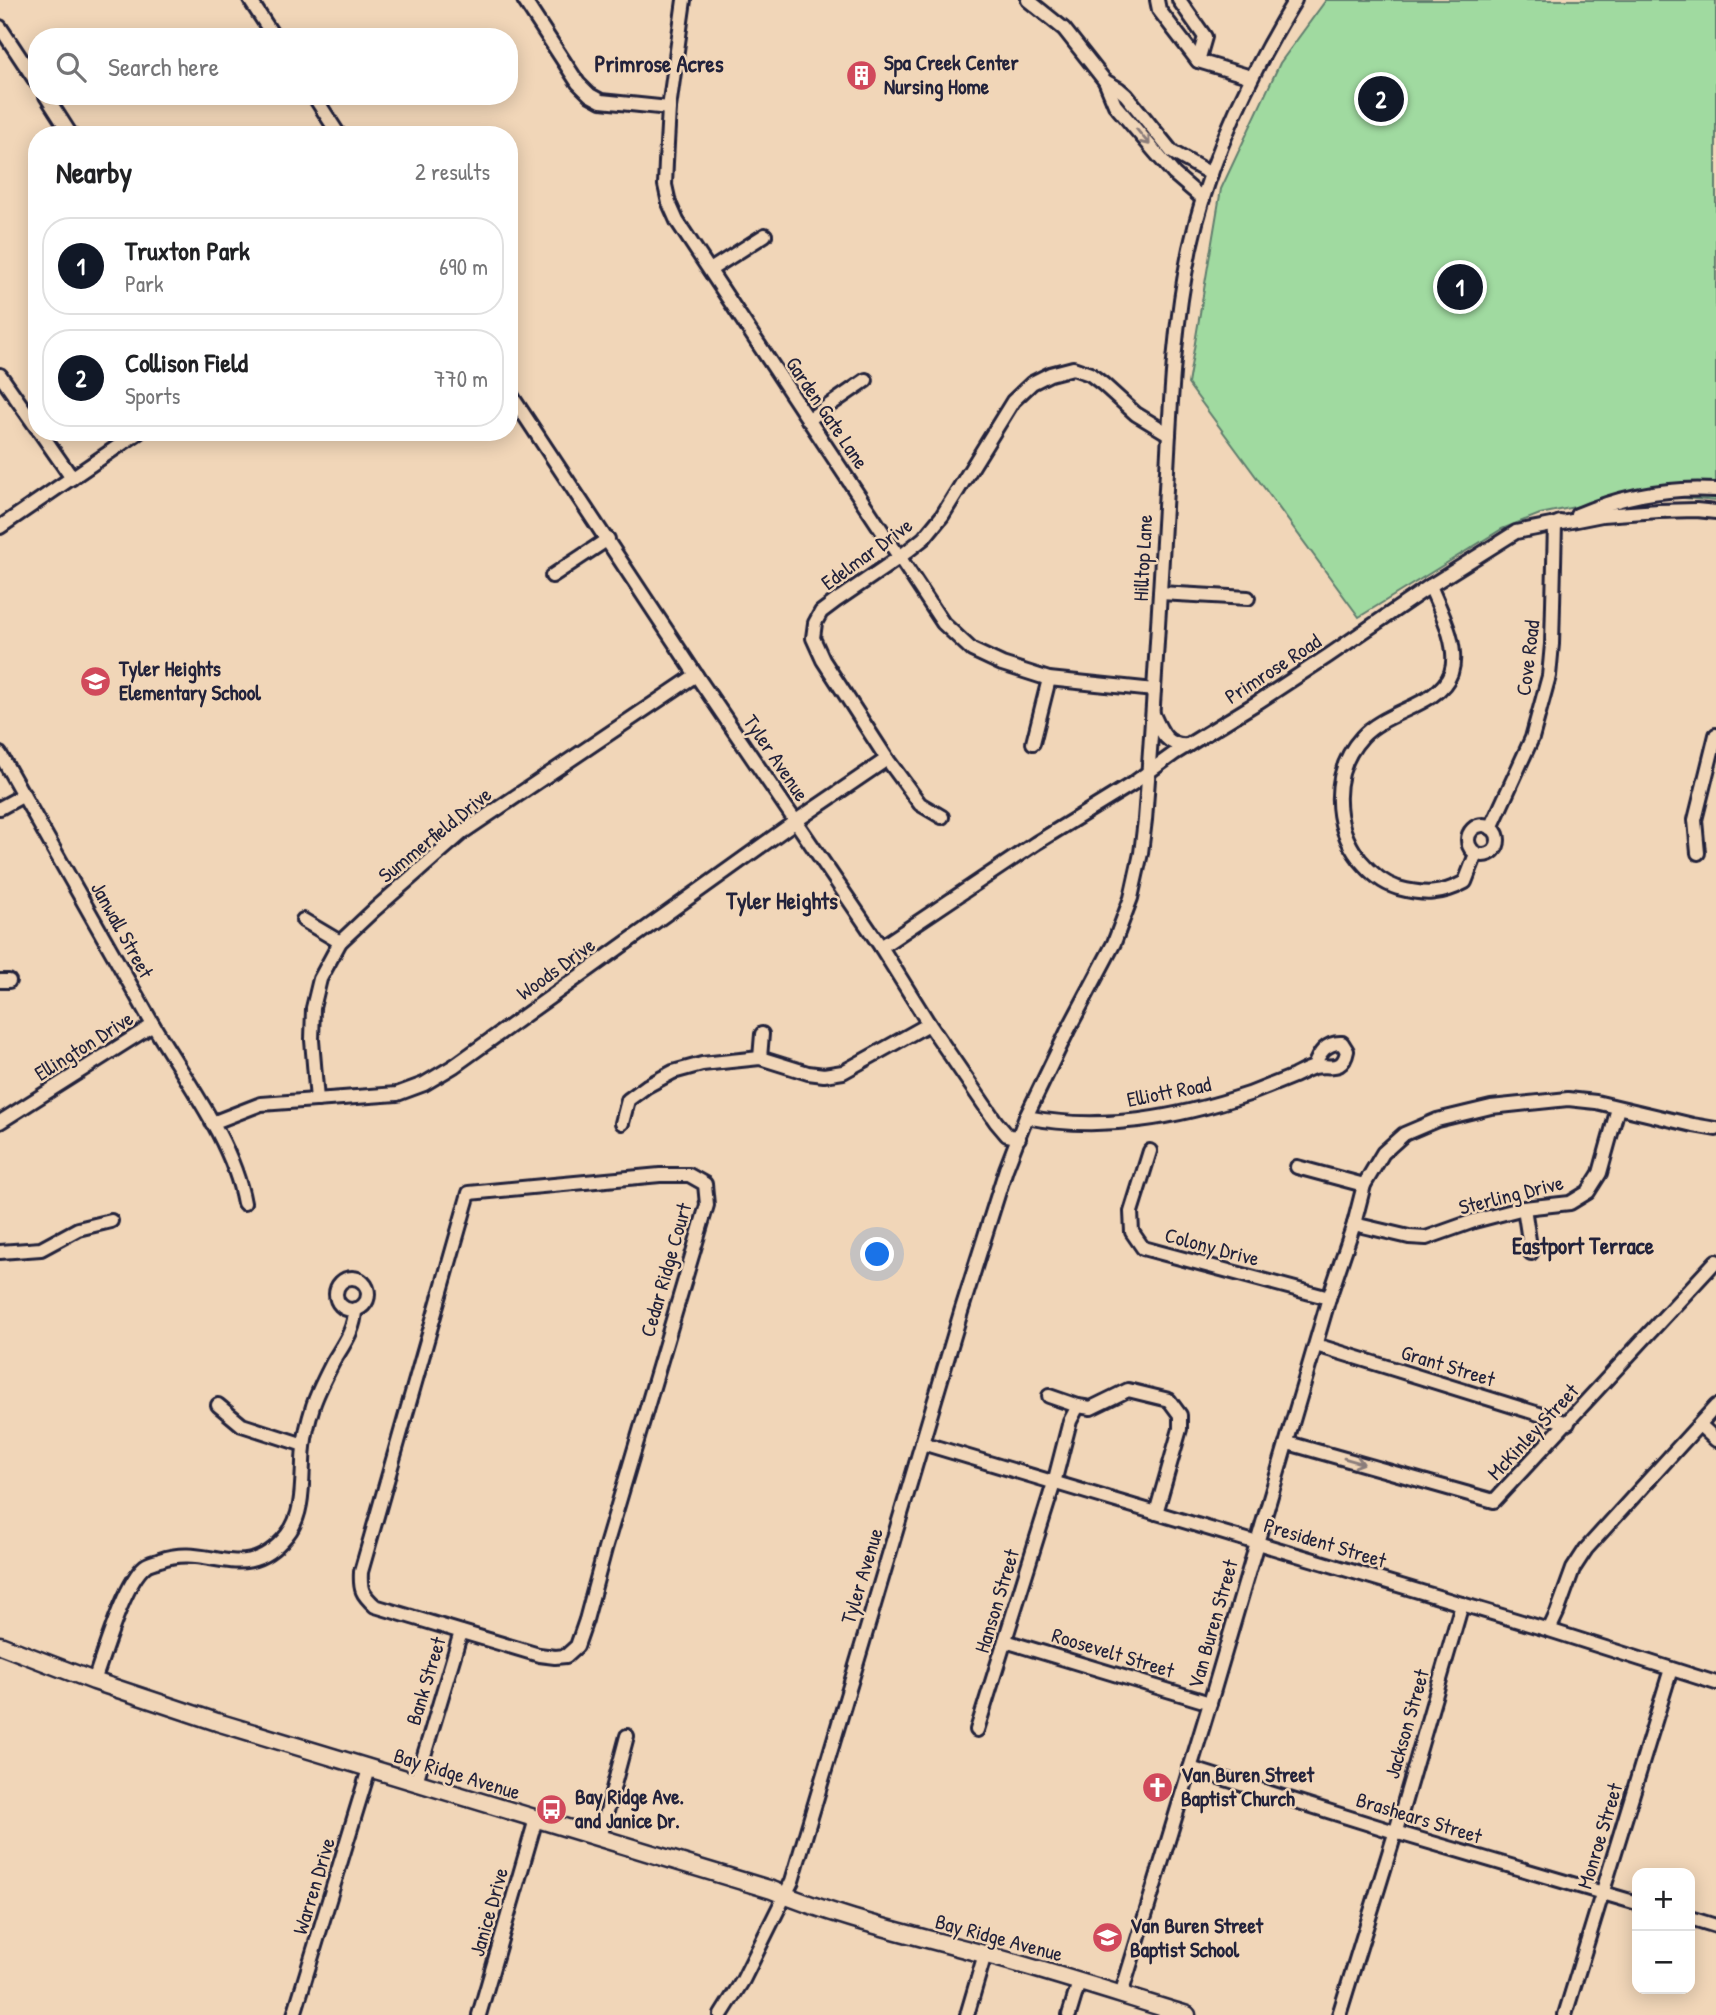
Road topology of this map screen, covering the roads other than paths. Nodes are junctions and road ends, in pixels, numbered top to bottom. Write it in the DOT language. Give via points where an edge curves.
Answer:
graph roads {
  1 [pos="250,0"];
  2 [pos="684,0"];
  3 [pos="1028,0"];
  4 [pos="1173,0"];
  5 [pos="1179,0"];
  6 [pos="1294,0"];
  7 [pos="526,1"];
  8 [pos="1158,5"];
  9 [pos="0,27"];
  10 [pos="268,28"];
  11 [pos="1198,61"];
  12 [pos="28,69"];
  13 [pos="1251,77"];
  14 [pos="1105,81"];
  15 [pos="52,105"];
  16 [pos="320,105"];
  17 [pos="669,108"];
  18 [pos="65,126"];
  19 [pos="333,126"];
  20 [pos="1211,174"];
  21 [pos="1203,199"];
  22 [pos="765,235"];
  23 [pos="710,270"];
  24 [pos="0,375"];
  25 [pos="866,380"];
  26 [pos="518,405"];
  27 [pos="28,415"];
  28 [pos="808,419"];
  29 [pos="1169,434"];
  30 [pos="46,441"];
  31 [pos="126,441"];
  32 [pos="72,478"];
  33 [pos="1716,490"];
  34 [pos="1716,512"];
  35 [pos="1,524"];
  36 [pos="1555,524"];
  37 [pos="608,540"];
  38 [pos="900,557"];
  39 [pos="552,576"];
  40 [pos="1430,586"];
  41 [pos="1160,593"];
  42 [pos="1248,598"];
  43 [pos="696,675"];
  44 [pos="1049,679"];
  45 [pos="1154,690"];
  46 [pos="1153,712"];
  47 [pos="1716,735"];
  48 [pos="1033,743"];
  49 [pos="1188,745"];
  50 [pos="0,754"];
  51 [pos="887,760"];
  52 [pos="1149,772"];
  53 [pos="23,795"];
  54 [pos="0,808"];
  55 [pos="942,817"];
  56 [pos="796,821"];
  57 [pos="1491,828"];
  58 [pos="1476,853"];
  59 [pos="1698,853"];
  60 [pos="303,919"];
  61 [pos="340,942"];
  62 [pos="881,947"];
  63 [pos="929,1024"];
  64 [pos="153,1025"];
  65 [pos="762,1034"];
  66 [pos="760,1058"];
  67 [pos="1314,1067"];
  68 [pos="317,1100"];
  69 [pos="1618,1108"];
  70 [pos="1026,1116"];
  71 [pos="0,1122"];
  72 [pos="212,1123"];
  73 [pos="622,1124"];
  74 [pos="1716,1129"];
  75 [pos="1019,1138"];
  76 [pos="1150,1151"];
  77 [pos="1297,1167"];
  78 [pos="1364,1185"];
  79 [pos="244,1203"];
  80 [pos="1524,1209"];
  81 [pos="111,1221"];
  82 [pos="1354,1224"];
  83 [pos="0,1252"];
  84 [pos="1531,1253"];
  85 [pos="1716,1261"];
  86 [pos="1329,1298"];
  87 [pos="355,1310"];
  88 [pos="1316,1345"];
  89 [pos="1049,1396"];
  90 [pos="218,1405"];
  91 [pos="1078,1406"];
  92 [pos="1716,1406"];
  93 [pos="1568,1423"];
  94 [pos="1700,1425"];
  95 [pos="1716,1440"];
  96 [pos="922,1443"];
  97 [pos="1288,1443"];
  98 [pos="304,1445"];
  99 [pos="1054,1483"];
  100 [pos="1156,1513"];
  101 [pos="1257,1543"];
  102 [pos="1462,1604"];
  103 [pos="1549,1630"];
  104 [pos="461,1632"];
  105 [pos="1005,1641"];
  106 [pos="0,1645"];
  107 [pos="1671,1669"];
  108 [pos="94,1681"];
  109 [pos="1716,1683"];
  110 [pos="1210,1703"];
  111 [pos="977,1730"];
  112 [pos="627,1736"];
  113 [pos="369,1769"];
  114 [pos="1191,1769"];
  115 [pos="416,1782"];
  116 [pos="536,1819"];
  117 [pos="1395,1832"];
  118 [pos="600,1838"];
  119 [pos="1602,1893"];
  120 [pos="785,1896"];
  121 [pos="1632,1902"];
  122 [pos="1695,1920"];
  123 [pos="1716,1926"];
  124 [pos="985,1954"];
  125 [pos="1079,1982"];
  126 [pos="1121,1995"];
  127 [pos="294,2015"];
  128 [pos="479,2015"];
  129 [pos="721,2015"];
  130 [pos="967,2015"];
  131 [pos="1069,2015"];
  132 [pos="1187,2015"];
  133 [pos="1339,2015"];
  134 [pos="1565,2015"];
  1 -- 10 [label="street"];
  2 -- 17 [label="street, Garden Gate Lane"];
  3 -- 14 [label="street" via="1064,29"];
  4 -- 8 [label="street"];
  5 -- 11 [label="street" via="1205,37"];
  6 -- 13 [label="street, Hilltop Lane"];
  7 -- 17 [label="street" via="590,95 601,101"];
  8 -- 11 [label="street"];
  9 -- 12 [label="street"];
  11 -- 13 [label="street"];
  13 -- 20 [label="street, Hilltop Lane"];
  14 -- 20 [label="street" via="1126,95 1172,152"];
  14 -- 21 [label="street, one-way" via="1115,105 1174,174"];
  15 -- 18 [label="street"];
  16 -- 19 [label="street"];
  17 -- 23 [label="street, Garden Gate Lane" via="665,185 669,203"];
  20 -- 21 [label="street, Hilltop Lane"];
  21 -- 29 [label="street, Hilltop Lane" via="1181,297"];
  22 -- 23 [label="street"];
  23 -- 28 [label="street, Garden Gate Lane"];
  24 -- 27 [label="street"];
  25 -- 28 [label="street"];
  26 -- 37 [label="street, Tyler Avenue"];
  28 -- 38 [label="street, Garden Gate Lane"];
  29 -- 38 [label="street, Edelmar Drive" via="1136,414 1090,374 1073,368 1050,374 1013,401 942,516"];
  29 -- 41 [label="street, Hilltop Lane"];
  30 -- 32 [label="street"];
  31 -- 32 [label="street"];
  32 -- 35 [label="street"];
  33 -- 36 [label="street" via="1643,494"];
  34 -- 36 [label="street, Primrose Road" via="1659,510"];
  36 -- 40 [label="street, Primrose Road" via="1516,532"];
  36 -- 57 [label="street, Cove Road" via="1549,676 1532,738"];
  37 -- 39 [label="street"];
  37 -- 43 [label="street, Tyler Avenue"];
  38 -- 44 [label="street, Garden Gate Lane" via="943,623 972,650"];
  38 -- 51 [label="street, Edelmar Drive" via="821,612 813,638"];
  40 -- 49 [label="street, Primrose Road"];
  40 -- 58 [label="street" via="1447,623 1451,672 1441,689 1424,702 1377,724 1362,737 1342,772 1340,816 1348,841 1368,870 1406,890 1441,892 1465,882"];
  41 -- 42 [label="street"];
  41 -- 45 [label="street, Hilltop Lane"];
  43 -- 56 [label="street, Tyler Avenue"];
  43 -- 61 [label="street, Summerfield Drive" via="463,832"];
  44 -- 45 [label="street, Garden Gate Lane"];
  44 -- 48 [label="street"];
  45 -- 46 [label="street, Hilltop Lane"];
  46 -- 49 [label="street" via="1162,736 1178,746"];
  46 -- 52 [label="street, Hilltop Lane"];
  47 -- 59 [label="street" via="1695,820"];
  49 -- 52 [label="street, Primrose Road"];
  50 -- 53 [label="street, Janwall Street"];
  51 -- 55 [label="street, Edelmar Drive" via="920,804"];
  51 -- 56 [label="street, Woods Drive"];
  52 -- 62 [label="street, Primrose Road"];
  52 -- 70 [label="street, Hilltop Lane" via="1141,853 1124,918"];
  53 -- 54 [label="street"];
  53 -- 64 [label="street, Janwall Street"];
  56 -- 62 [label="street, Tyler Avenue"];
  56 -- 68 [label="street, Woods Drive" via="424,1084 397,1094"];
  57 -- 58 [label="street" via="1497,845 1491,853"];
  57 -- 58 [label="street" via="1479,826 1471,832 1470,846"];
  60 -- 61 [label="street"];
  61 -- 68 [label="street, Summerfield Drive" via="320,979 313,1008"];
  62 -- 63 [label="street, Tyler Avenue"];
  63 -- 66 [label="street" via="843,1072 808,1073"];
  63 -- 75 [label="street, Tyler Avenue" via="996,1122 1007,1135"];
  64 -- 71 [label="street, Ellington Drive"];
  64 -- 72 [label="street, Janwall Street"];
  65 -- 66 [label="street"];
  66 -- 73 [label="street" via="673,1072 628,1100"];
  67 -- 70 [label="street, Elliott Road" via="1251,1093 1180,1114 1076,1124"];
  68 -- 72 [label="street, Woods Drive" via="261,1104"];
  69 -- 74 [label="street, Van Buren Street"];
  69 -- 78 [label="street, Van Buren Street" via="1568,1099 1491,1107 1437,1120 1404,1135 1383,1153"];
  69 -- 80 [label="street, Sterling Drive" via="1601,1173 1588,1192 1570,1203"];
  70 -- 75 [label="street, Tyler Avenue"];
  72 -- 79 [label="street, Janwall Street" via="240,1181"];
  75 -- 96 [label="street, Tyler Avenue" via="983,1239"];
  76 -- 86 [label="street, Colony Drive" via="1131,1212 1132,1232 1143,1248"];
  77 -- 78 [label="street"];
  78 -- 82 [label="street, Van Buren Street"];
  80 -- 82 [label="street, Sterling Drive" via="1426,1238"];
  80 -- 84 [label="street"];
  81 -- 83 [label="street" via="78,1228 41,1249"];
  82 -- 86 [label="street, Van Buren Street"];
  85 -- 93 [label="street, McKinley Street"];
  86 -- 88 [label="street, Van Buren Street"];
  87 -- 98 [label="street" via="352,1331 313,1406"];
  88 -- 93 [label="street, Grant Street"];
  88 -- 97 [label="street, Van Buren Street"];
  89 -- 91 [label="street"];
  90 -- 98 [label="street" via="242,1426"];
  91 -- 99 [label="street, Hanson Street"];
  91 -- 100 [label="street" via="1091,1408 1128,1390 1169,1400 1180,1415"];
  92 -- 94 [label="street"];
  97 -- 93 [label="street, McKinley Street, one-way" via="1494,1502"];
  94 -- 95 [label="street"];
  94 -- 103 [label="street" via="1586,1549 1573,1569"];
  96 -- 99 [label="street, President Street"];
  96 -- 120 [label="street, Tyler Avenue"];
  97 -- 101 [label="street, Van Buren Street"];
  98 -- 108 [label="street" via="298,1513 289,1534 265,1556 245,1561 194,1555 146,1565 129,1587"];
  99 -- 100 [label="street, President Street"];
  99 -- 105 [label="street, Hanson Street"];
  100 -- 101 [label="street, President Street"];
  101 -- 102 [label="street, President Street"];
  101 -- 110 [label="street, Van Buren Street"];
  102 -- 103 [label="street, President Street"];
  102 -- 117 [label="street, Jackson Street"];
  103 -- 107 [label="street, President Street"];
  104 -- 104 [label="street, Cedar Ridge Court" via="547,1656 566,1656 577,1646 707,1205 705,1184 689,1175 470,1193 360,1588 376,1606"];
  104 -- 115 [label="street, Bank Street"];
  105 -- 110 [label="street, Roosevelt Street"];
  105 -- 111 [label="street, Hanson Street"];
  106 -- 108 [label="main road, Bay Ridge Avenue"];
  107 -- 109 [label="street, President Street"];
  107 -- 119 [label="street, Monroe Street"];
  108 -- 113 [label="main road, Bay Ridge Avenue"];
  110 -- 114 [label="street, Van Buren Street"];
  112 -- 118 [label="street"];
  113 -- 115 [label="main road, Bay Ridge Avenue"];
  113 -- 127 [label="street, Warren Drive"];
  114 -- 117 [label="street, Brashears Street"];
  114 -- 126 [label="street, Van Buren Street"];
  115 -- 116 [label="main road, Bay Ridge Avenue"];
  116 -- 118 [label="main road, Bay Ridge Avenue"];
  116 -- 128 [label="street, Janice Drive"];
  117 -- 119 [label="street, Brashears Street"];
  117 -- 133 [label="street, Jackson Street"];
  118 -- 120 [label="main road, Bay Ridge Avenue"];
  119 -- 121 [label="street, Brashears Street"];
  119 -- 134 [label="street, Monroe Street"];
  120 -- 124 [label="main road, Bay Ridge Avenue"];
  120 -- 129 [label="street, Tyler Avenue"];
  122 -- 123 [label="street"];
  124 -- 125 [label="main road, Bay Ridge Avenue"];
  124 -- 130 [label="street"];
  125 -- 126 [label="main road, Bay Ridge Avenue"];
  125 -- 131 [label="street"];
  126 -- 132 [label="main road, Bay Ridge Avenue"];
}
